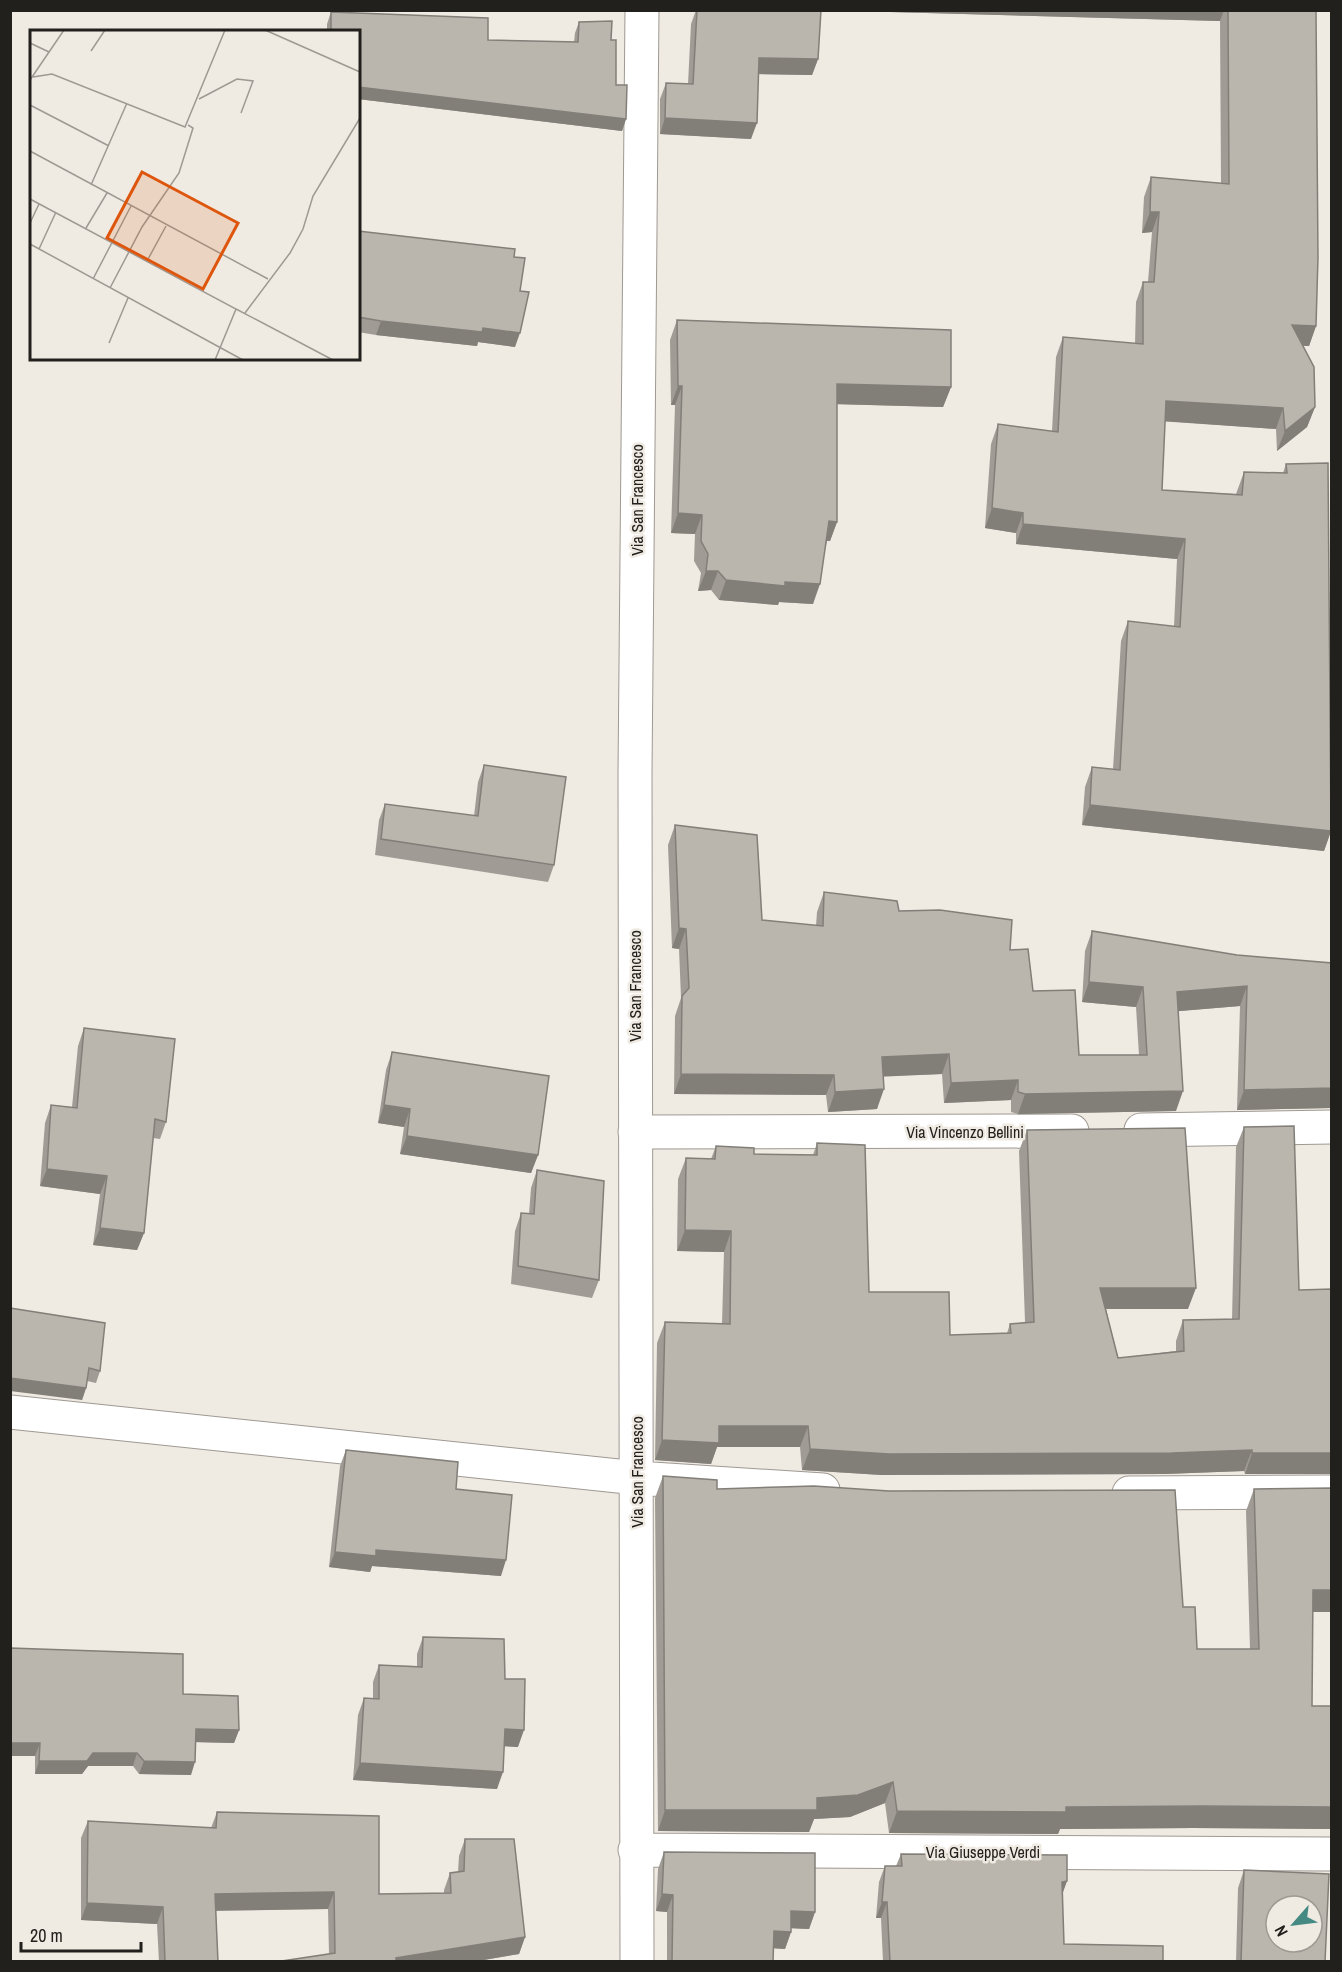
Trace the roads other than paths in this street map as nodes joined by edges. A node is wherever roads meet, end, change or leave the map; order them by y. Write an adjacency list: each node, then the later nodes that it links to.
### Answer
1 (642, 10): 3 (street, Via San Francesco)
2 (1332, 1127): 3 (street, Via Vincenzo Bellini)
3 (635, 1132): 5 (street, Via San Francesco)
4 (10, 1412): 5 (street)
5 (637, 1478): 6 (street); 9 (street, Via San Francesco)
6 (858, 1492)
7 (1332, 1492): 8 (street)
8 (1094, 1493)
9 (634, 1850): 10 (street, Via Giuseppe Verdi); 11 (street, Via San Francesco)
10 (1332, 1854)
11 (637, 1962)

